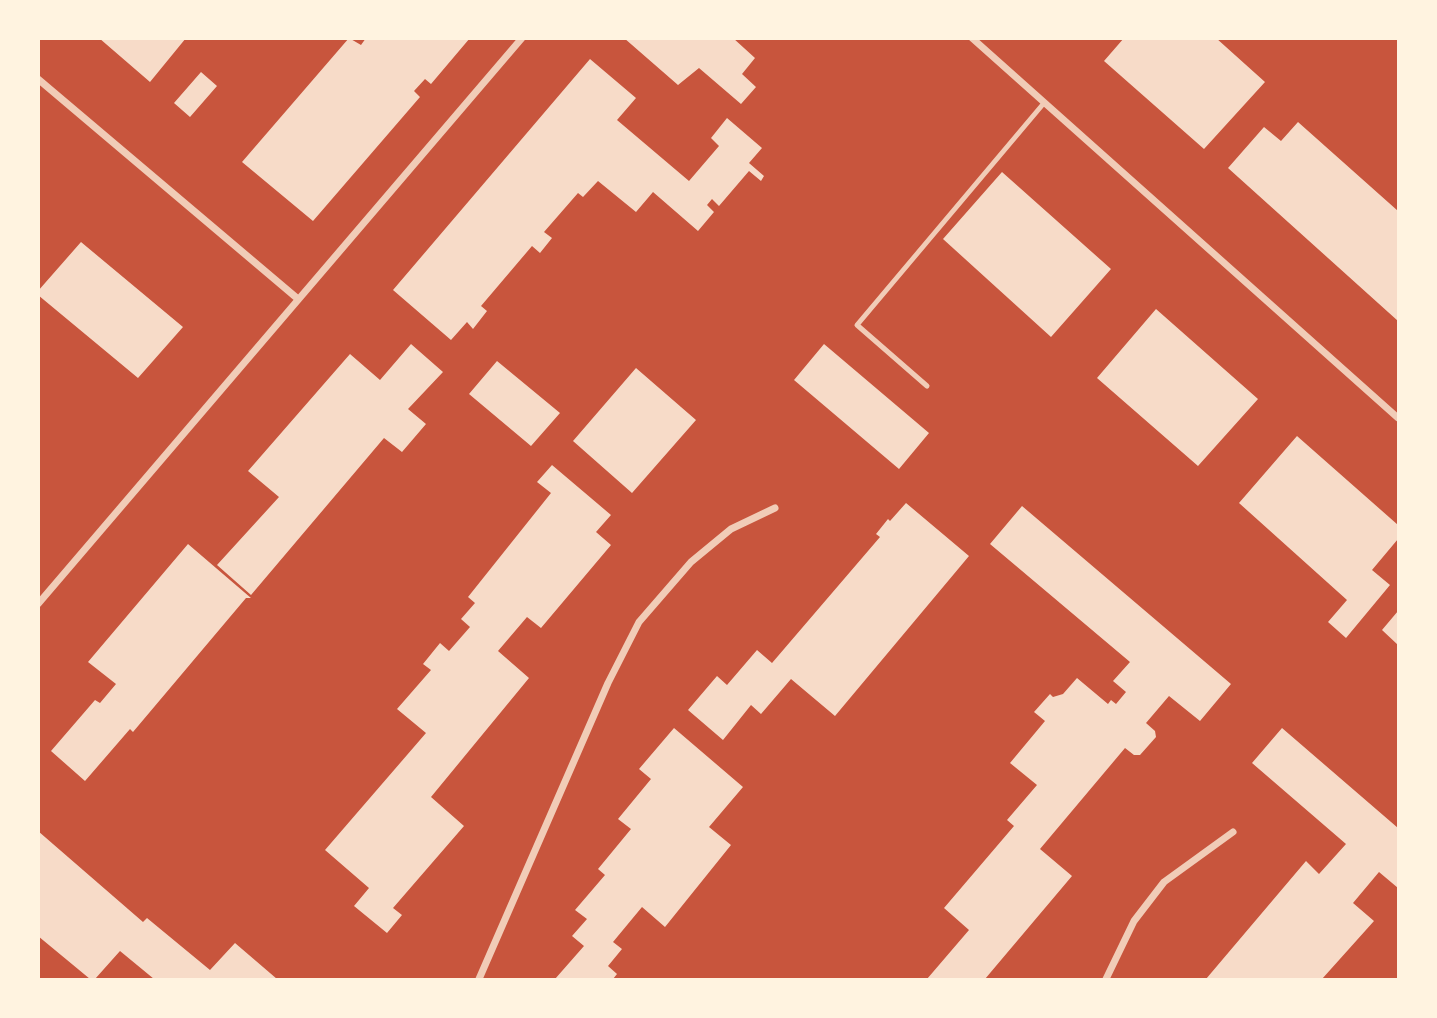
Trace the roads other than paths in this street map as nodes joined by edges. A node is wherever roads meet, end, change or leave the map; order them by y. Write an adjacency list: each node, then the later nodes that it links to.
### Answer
1 (522, 38): 5 (street)
2 (972, 38): 4 (street)
3 (38, 79): 5 (street)
4 (1044, 103): 6 (lane); 7 (street)
5 (298, 299): 9 (street)
6 (927, 386)
7 (1398, 418)
8 (775, 508): 11 (street)
9 (38, 604)
10 (1233, 832): 12 (street)
11 (479, 979)
12 (1106, 979)

